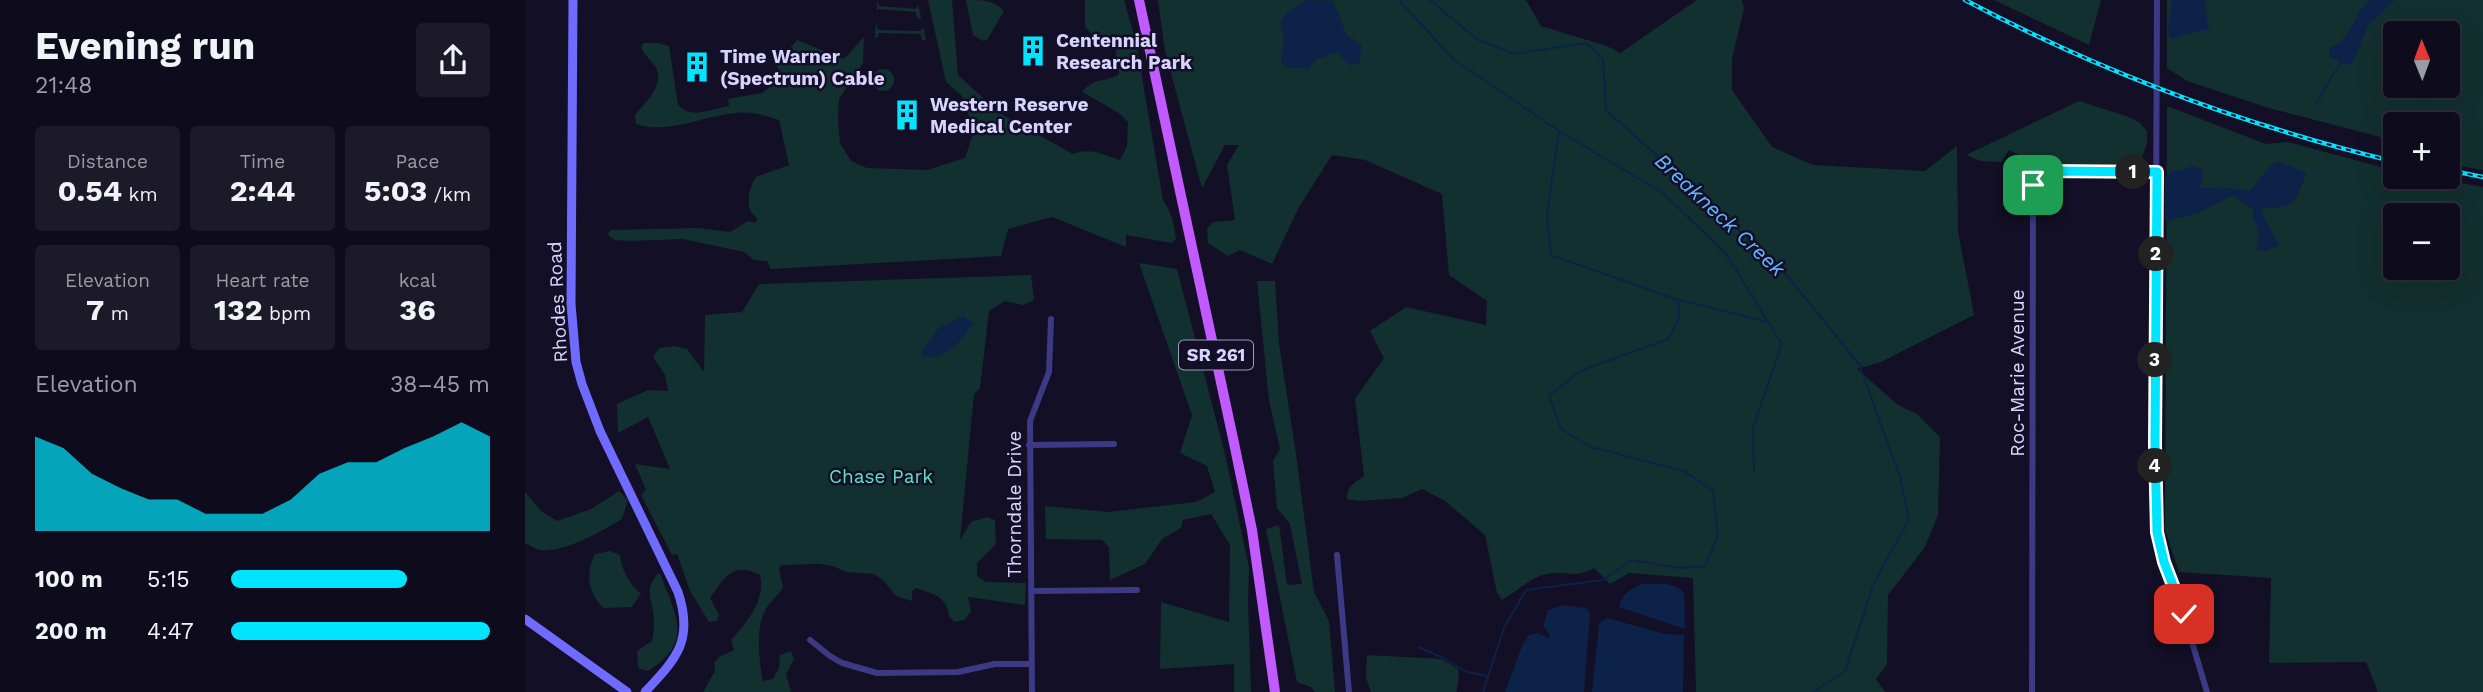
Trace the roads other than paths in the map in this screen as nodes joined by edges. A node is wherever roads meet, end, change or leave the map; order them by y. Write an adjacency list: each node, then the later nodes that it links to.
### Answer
1 (573, 0): 15 (street, Rhodes Road)
2 (1139, 0): 17 (main road, SR 261)
3 (2157, 0): 4 (street)
4 (2157, 172): 19 (street, Roc-Marie Avenue); 20 (street)
5 (1051, 319): 7 (street, Thorndale Drive)
6 (1114, 444): 7 (street)
7 (1029, 445): 10 (street, Thorndale Drive)
8 (1337, 555): 18 (street)
9 (1137, 590): 10 (street)
10 (1031, 591): 13 (street, Thorndale Drive)
11 (525, 619): 14 (street)
12 (810, 640): 13 (street)
13 (1032, 664): 16 (street, Thorndale Drive)
14 (627, 692)
15 (645, 692)
16 (1032, 692)
17 (1275, 692)
18 (1349, 692)
19 (2032, 692)
20 (2207, 692)

